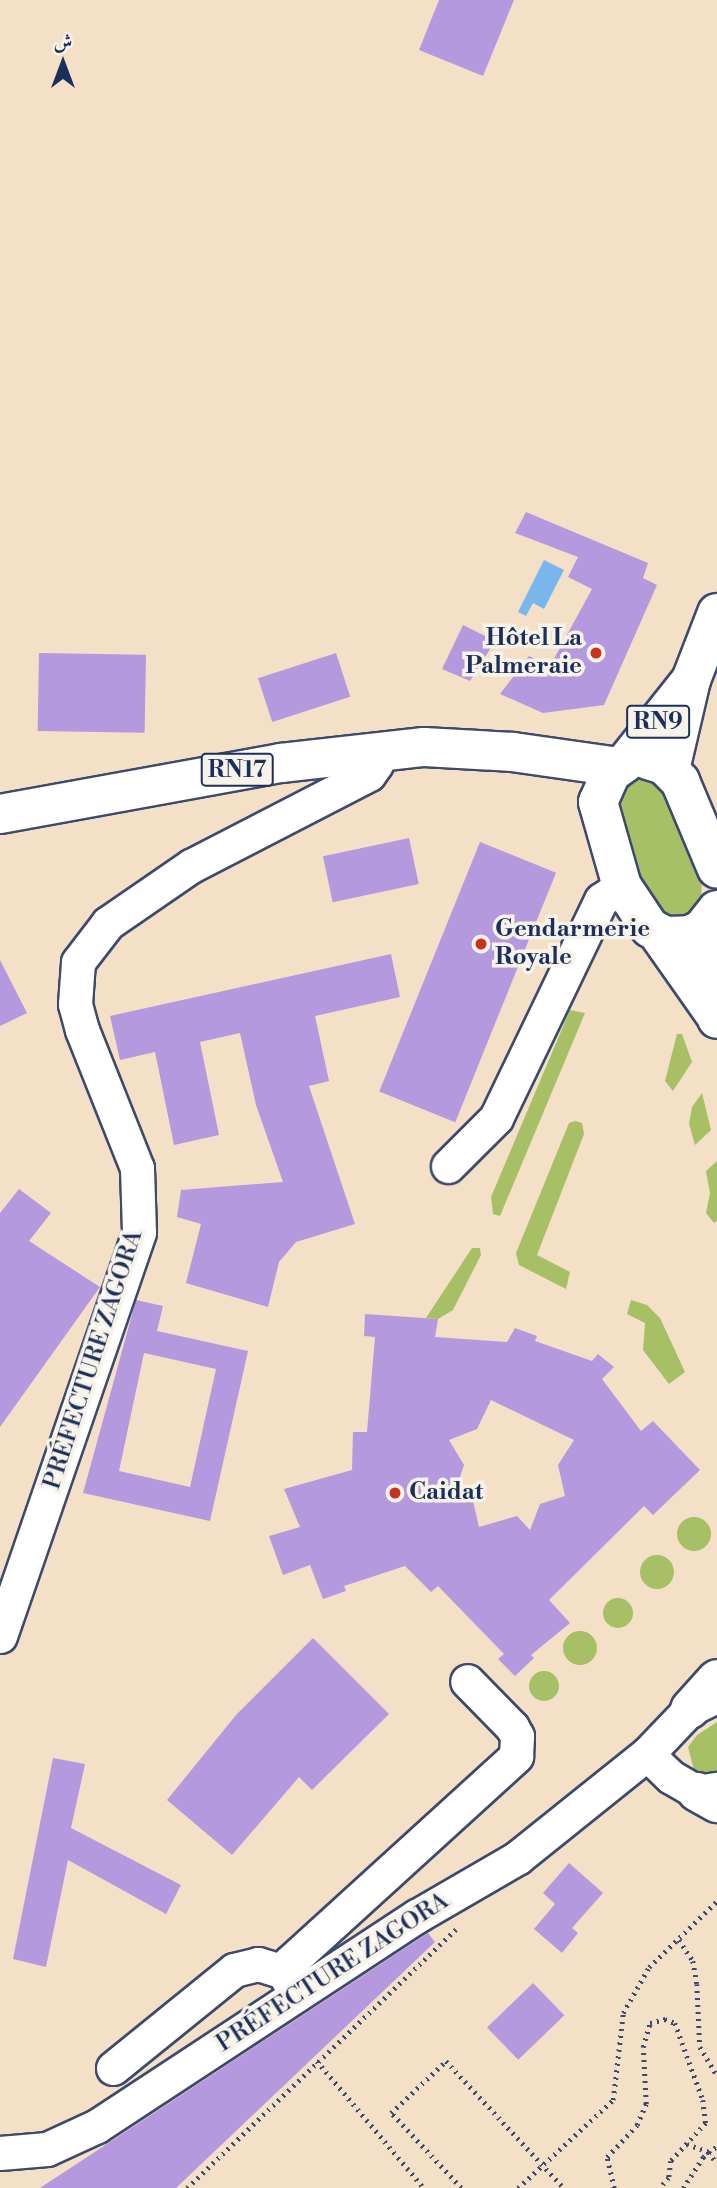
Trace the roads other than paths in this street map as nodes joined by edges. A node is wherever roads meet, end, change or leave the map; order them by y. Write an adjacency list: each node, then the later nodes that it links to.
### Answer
1 (717, 613): 2 (main road, RN9)
2 (691, 680): 5 (main road, RN9); 6 (main road, RN9)
3 (476, 749): 4 (main road, RN17); 5 (main road, RN17); 7 (main road, RN17)
4 (378, 750): 8 (main road, RN17); 15 (street, PRÉFECTURE ZAGORA)
5 (621, 765): 6 (main road, RN17); 7 (main road)
6 (670, 770): 9 (main road)
7 (598, 802): 10 (main road)
8 (0, 814)
9 (716, 864)
10 (622, 886): 12 (main road); 14 (street)
11 (715, 915): 12 (main road); 13 (main road)
12 (657, 932): 13 (main road)
13 (716, 1018)
14 (448, 1166)
15 (0, 1636)
16 (717, 1679): 18 (main road)
17 (467, 1681): 21 (street)
18 (704, 1703): 19 (street, PRÉFECTURE ZAGORA)
19 (647, 1754): 20 (street); 21 (street, PRÉFECTURE ZAGORA)
20 (710, 1795)
21 (290, 1983): 22 (street); 23 (street, PRÉFECTURE ZAGORA)
22 (113, 2068)
23 (0, 2153)

